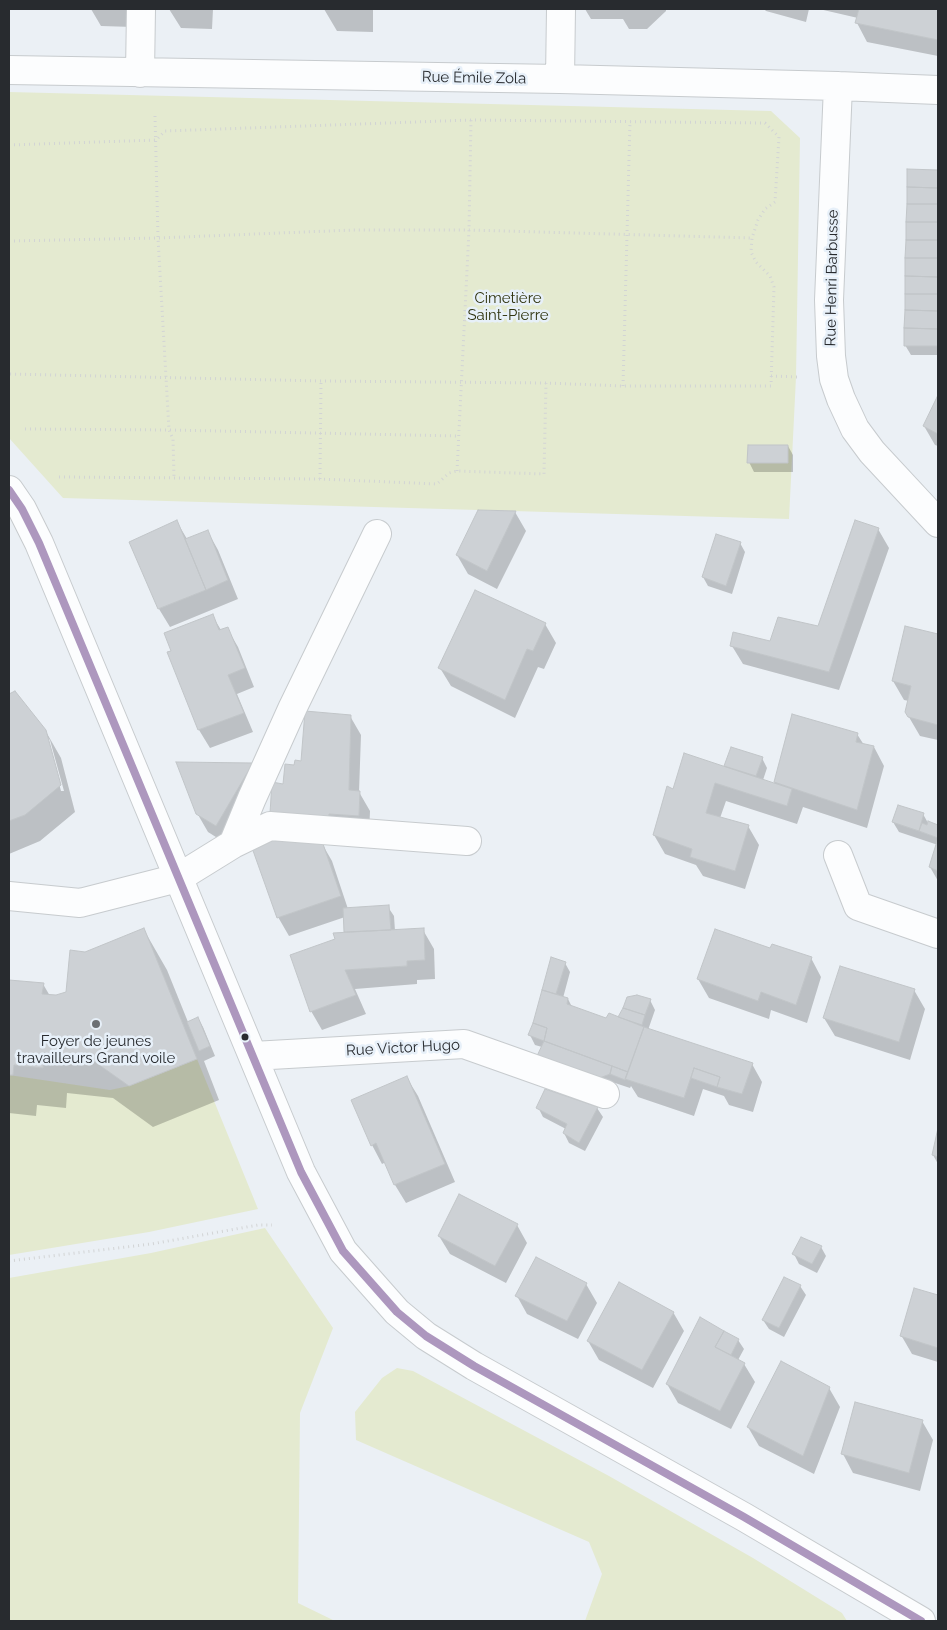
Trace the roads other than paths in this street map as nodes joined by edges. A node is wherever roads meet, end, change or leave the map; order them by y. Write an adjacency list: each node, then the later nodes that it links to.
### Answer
1 (141, 9): 4 (street)
2 (561, 9): 5 (street)
3 (9, 70): 4 (street, Rue Émile Zola)
4 (140, 73): 5 (street, Rue Émile Zola)
5 (560, 79): 6 (street, Rue Émile Zola)
6 (838, 86): 7 (street, Rue Émile Zola); 9 (street, Rue Henri Barbusse)
7 (938, 90)
8 (9, 490): 14 (street)
9 (938, 523)
10 (378, 534): 12 (street)
11 (467, 841): 12 (street)
12 (234, 844): 14 (street)
13 (838, 855): 16 (street)
14 (178, 878): 15 (street); 17 (street)
15 (9, 896)
16 (938, 934)
17 (253, 1056): 18 (street, Rue Victor Hugo); 19 (street)
18 (605, 1094)
19 (921, 1621)

